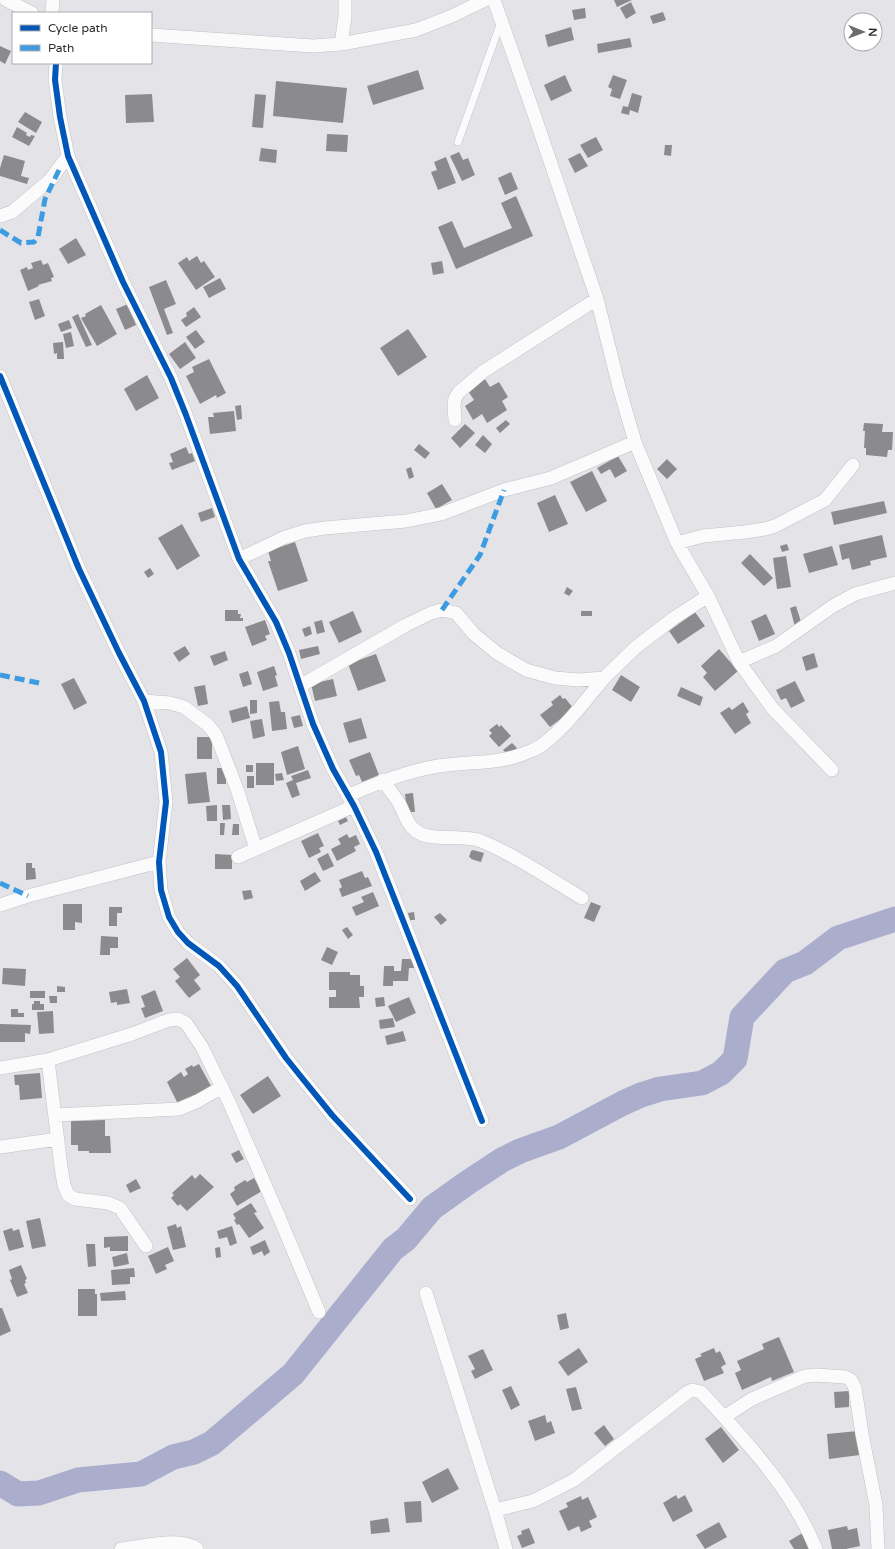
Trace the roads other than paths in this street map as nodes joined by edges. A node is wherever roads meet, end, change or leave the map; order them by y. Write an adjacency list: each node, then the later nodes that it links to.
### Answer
1 (6, 0): 6 (street)
2 (53, 0): 7 (street)
3 (345, 0): 10 (street)
4 (485, 0): 10 (street)
5 (494, 0): 8 (street)
6 (30, 12)
7 (52, 12)
8 (502, 22): 12 (lane); 15 (street)
9 (152, 35): 10 (street)
10 (341, 44)
11 (56, 64): 13 (street)
12 (458, 142)
13 (68, 156): 14 (street); 21 (street)
14 (0, 216)
15 (597, 299): 17 (street); 18 (street)
16 (0, 376): 27 (street)
17 (455, 420)
18 (636, 442): 20 (street); 21 (street)
19 (853, 465): 20 (street)
20 (677, 542): 23 (street)
21 (239, 559): 26 (street)
22 (895, 584): 24 (street)
23 (708, 596): 24 (street); 25 (street)
24 (739, 662): 28 (street)
25 (604, 678): 26 (street); 29 (street)
26 (300, 686): 30 (street)
27 (144, 702): 31 (street); 33 (street)
28 (832, 770)
29 (383, 780): 30 (street); 34 (street)
30 (351, 800): 31 (street); 40 (street)
31 (256, 849): 32 (street)
32 (238, 857)
33 (159, 862): 35 (street); 43 (street)
34 (582, 898)
35 (0, 905)
36 (48, 1060): 37 (street); 38 (street); 39 (street)
37 (0, 1068)
38 (222, 1087): 39 (street); 46 (street)
39 (55, 1115): 41 (street)
40 (482, 1121)
41 (58, 1139): 42 (street); 44 (street)
42 (0, 1147)
43 (410, 1199)
44 (146, 1246)
45 (426, 1292): 48 (street)
46 (319, 1312)
47 (724, 1417): 48 (street); 52 (street); 53 (street)
48 (495, 1510): 51 (street)
49 (121, 1549): 50 (street)
50 (197, 1549)
51 (506, 1549)
52 (816, 1549)
53 (878, 1549)

